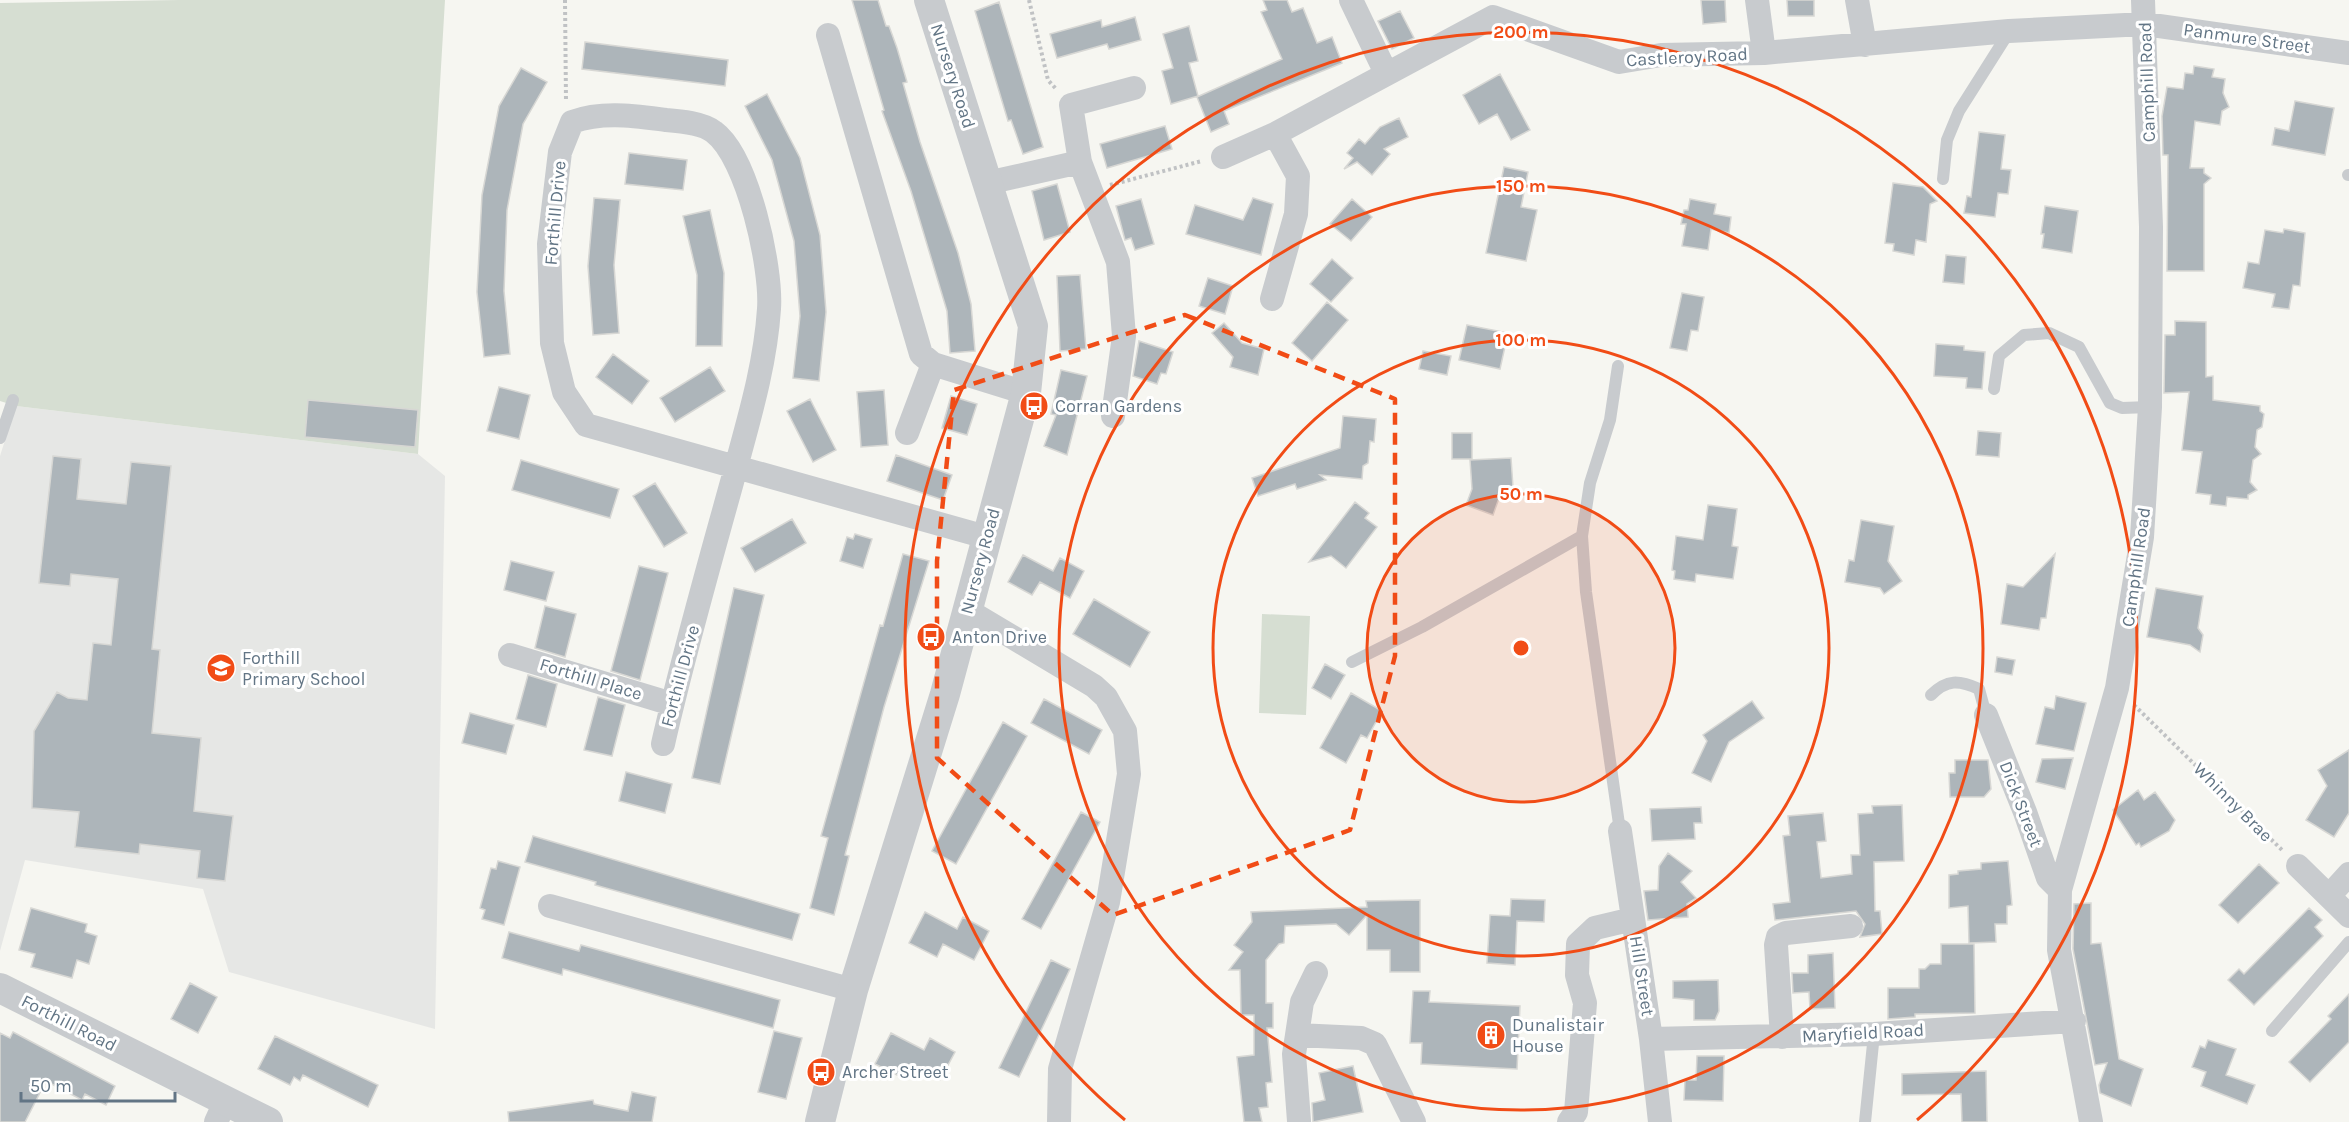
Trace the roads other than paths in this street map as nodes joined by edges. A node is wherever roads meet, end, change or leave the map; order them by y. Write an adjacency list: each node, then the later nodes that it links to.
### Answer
1 (929, 0): 19 (street, Nursery Road)
2 (1351, 0): 13 (street)
3 (1757, 0): 12 (street)
4 (1857, 0): 10 (street)
5 (2143, 0): 7 (street, Camphill Road)
6 (1486, 9): 12 (street, Castleroy Road); 13 (street, Castleroy Road)
7 (2145, 24): 8 (street, Castleroy Road); 11 (street, Panmure Street); 26 (street, Camphill Road)
8 (2009, 31): 10 (street, Castleroy Road); 18 (lane)
9 (828, 35): 21 (street)
10 (1865, 45): 12 (street, Castleroy Road)
11 (2349, 52)
12 (1764, 53)
13 (1386, 73): 15 (street, Castleroy Road)
14 (1134, 88): 17 (street)
15 (1275, 134): 16 (street, Castleroy Road); 20 (street)
16 (1223, 157)
17 (1080, 162): 19 (street); 27 (street)
18 (1943, 178)
19 (987, 183): 24 (street, Nursery Road)
20 (1272, 299)
21 (933, 364): 24 (street); 28 (street)
22 (1618, 366): 31 (lane)
23 (1994, 389): 26 (lane)
24 (1026, 393): 32 (street, Nursery Road)
25 (14, 400): 29 (lane)
26 (2150, 407): 43 (street, Camphill Road)
27 (1113, 416)
28 (907, 433)
29 (0, 438)
30 (735, 469): 30 (street, Forthill Drive); 32 (street, Forthill Drive); 37 (street, Forthill Drive)
31 (1582, 536): 35 (lane); 40 (lane)
32 (986, 537): 33 (street, Nursery Road)
33 (967, 610): 52 (street, Nursery Road); 63 (street)
34 (510, 655): 37 (street, Forthill Place)
35 (1352, 662)
36 (1931, 695): 38 (lane)
37 (672, 704): 39 (street, Forthill Drive)
38 (1986, 715): 43 (street, Dick Street)
39 (663, 744)
40 (1620, 831): 47 (street, Hill Street)
41 (2298, 866): 44 (street)
42 (2349, 874): 44 (street)
43 (2060, 890): 53 (street, Camphill Road)
44 (2329, 896): 46 (street)
45 (550, 906): 52 (street)
46 (2349, 916)
47 (1633, 919): 58 (street, Hill Street); 65 (street)
48 (1851, 926): 57 (street)
49 (2349, 942): 54 (lane)
50 (1316, 973): 56 (street)
51 (0, 988): 59 (street, Forthill Road)
52 (853, 990): 62 (street, Nursery Road)
53 (2074, 1021): 55 (street, Maryfield Road); 68 (street, Camphill Road)
54 (2272, 1031)
55 (1874, 1034): 57 (street, Maryfield Road); 67 (lane)
56 (1297, 1035): 60 (street); 64 (street)
57 (1782, 1037): 58 (street, Maryfield Road)
58 (1651, 1039): 66 (street, Hill Street)
59 (221, 1111): 61 (street, Forthill Road)
60 (1299, 1121)
61 (268, 1122)
62 (820, 1122)
63 (1059, 1122)
64 (1414, 1122)
65 (1569, 1122)
66 (1660, 1122)
67 (1865, 1122)
68 (2091, 1122)

